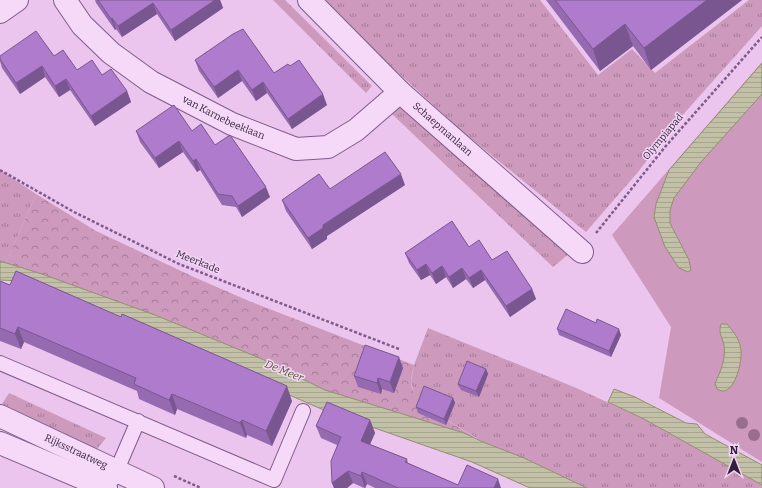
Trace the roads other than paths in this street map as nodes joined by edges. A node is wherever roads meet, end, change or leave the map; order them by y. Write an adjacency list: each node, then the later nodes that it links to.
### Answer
1 (17, 0): 4 (street)
2 (65, 0): 5 (street, van Karnebeeklaan)
3 (309, 0): 5 (street, Schaepmanlaan)
4 (0, 12)
5 (400, 92): 6 (street, Schaepmanlaan)
6 (582, 252)
7 (0, 363): 10 (lane)
8 (303, 411): 10 (lane)
9 (0, 416): 12 (street, Rijksstraatweg)
10 (138, 421): 12 (lane)
11 (0, 443): 12 (street, Rijksstraatweg)
12 (110, 482): 13 (street, Rijksstraatweg)
13 (153, 488)

